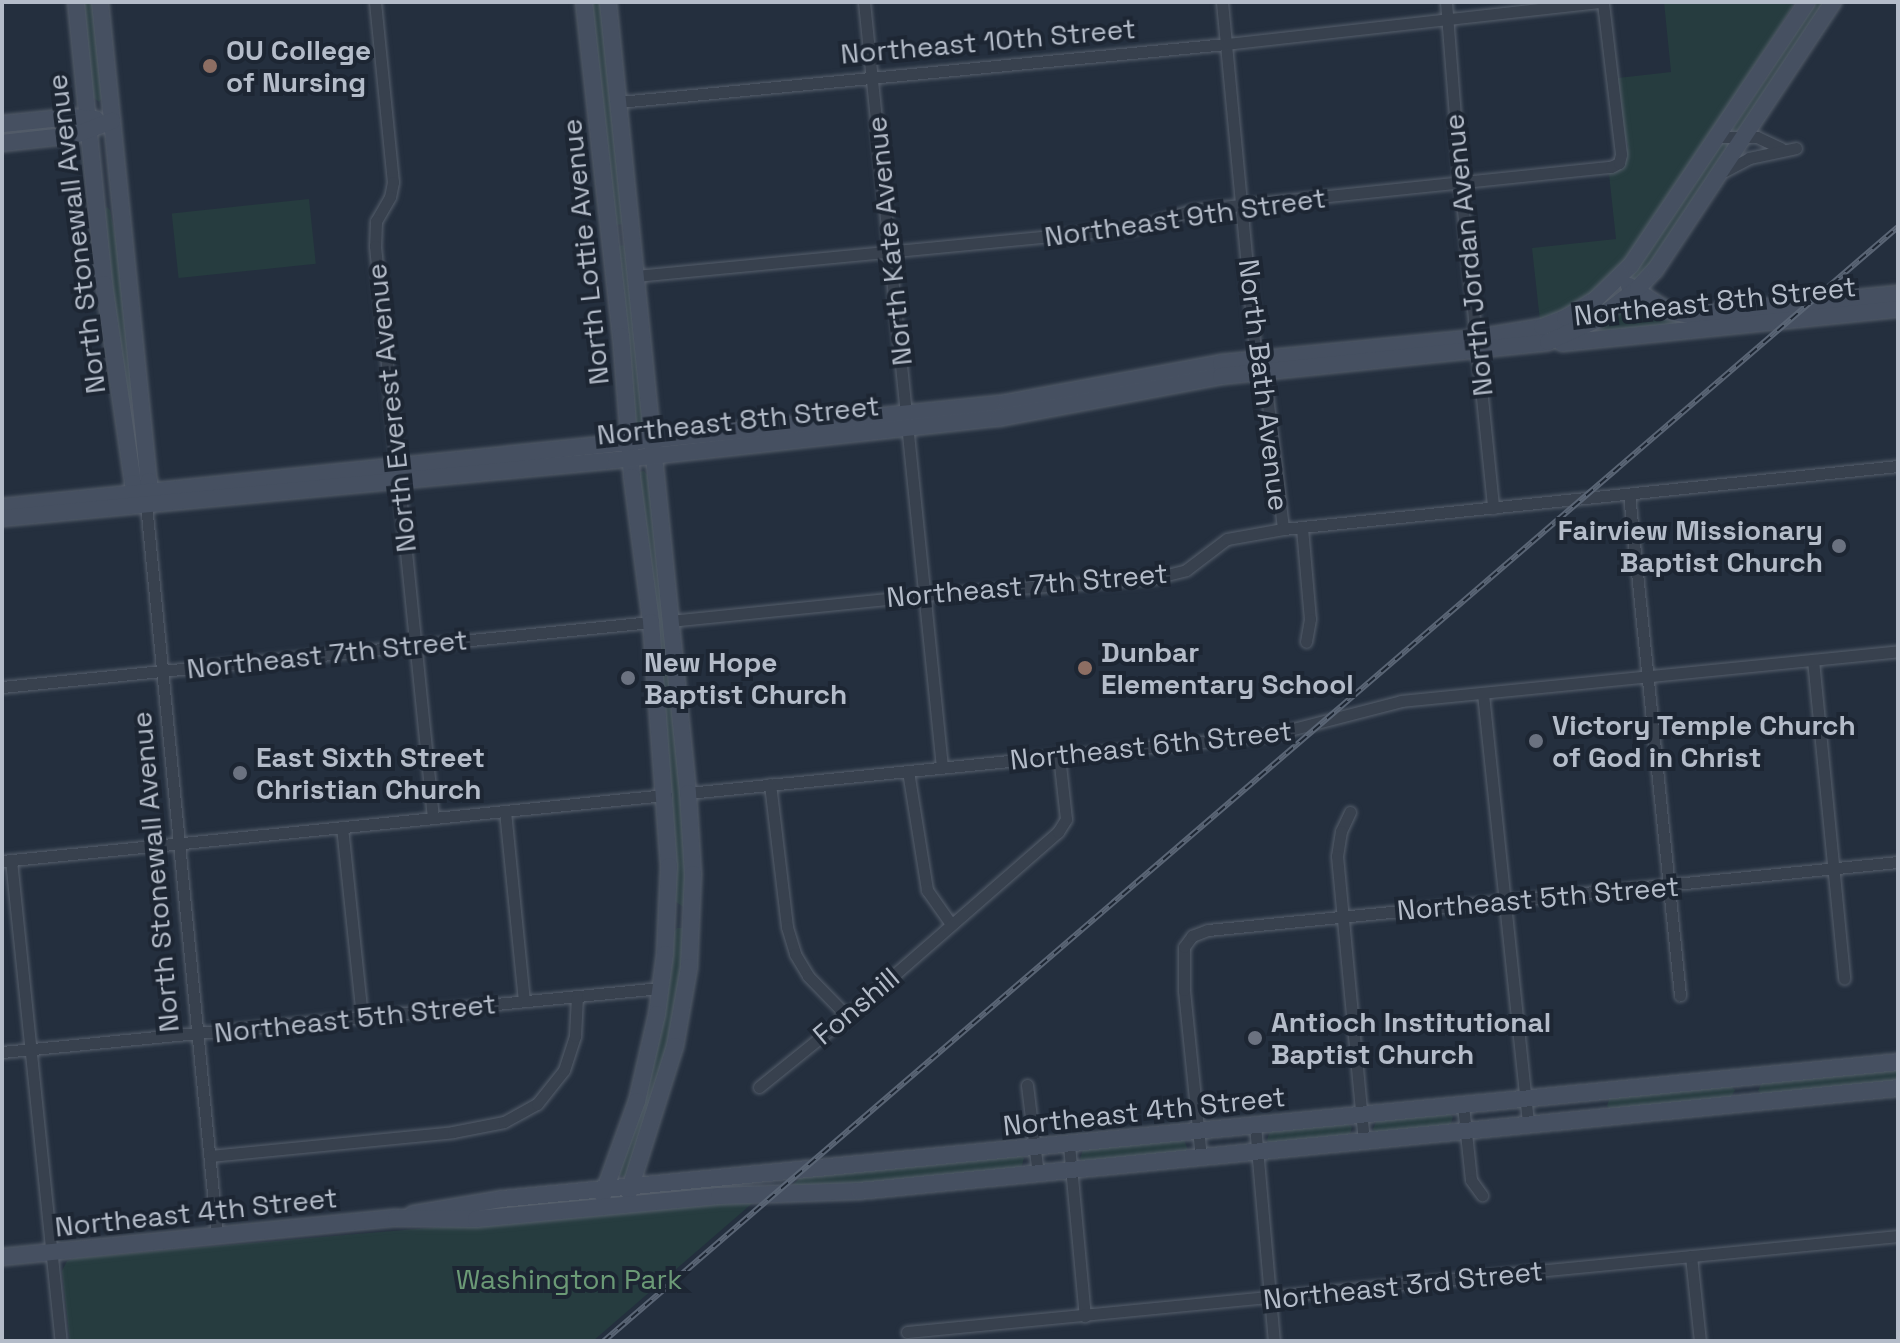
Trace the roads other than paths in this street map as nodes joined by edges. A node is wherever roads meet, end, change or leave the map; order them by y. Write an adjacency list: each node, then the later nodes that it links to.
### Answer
1 (76, 2): 18 (main road, North Stonewall Avenue)
2 (100, 2): 16 (main road, North Stonewall Avenue)
3 (375, 2): 38 (street, North Everest Avenue)
4 (584, 2): 36 (main road, North Lottie Avenue)
5 (608, 2): 15 (main road, North Lottie Avenue)
6 (864, 2): 14 (street, North Kate Avenue)
7 (1222, 2): 13 (street, North Bath Avenue)
8 (1446, 2): 12 (street, North Jordan Avenue)
9 (1602, 2): 12 (street, Northeast 10th Street); 22 (street, Northeast 9th Street)
10 (1807, 2): 19 (main road)
11 (1833, 2): 20 (main road)
12 (1447, 18): 13 (street, Northeast 10th Street); 22 (street, North Jordan Avenue)
13 (1226, 44): 14 (street, Northeast 10th Street); 24 (street, North Bath Avenue)
14 (872, 78): 15 (street, Northeast 10th Street); 25 (street, North Kate Avenue)
15 (619, 102): 26 (main road, North Lottie Avenue)
16 (112, 121): 18 (main road); 40 (main road, North Stonewall Avenue)
17 (2, 124): 18 (main road)
18 (88, 124): 21 (main road); 40 (main road, North Stonewall Avenue)
19 (1717, 137): 20 (street); 27 (main road)
20 (1743, 137): 23 (main road); 23 (street)
21 (2, 143)
22 (1460, 181): 24 (street, Northeast 9th Street); 31 (street, North Jordan Avenue)
23 (1713, 183): 28 (main road)
24 (1243, 207): 25 (street, Northeast 9th Street); 33 (street, North Bath Avenue)
25 (889, 250): 26 (street, Northeast 9th Street); 34 (street, North Kate Avenue)
26 (636, 276): 35 (main road, North Lottie Avenue)
27 (1612, 286): 28 (main road, Northeast 8th Street); 31 (main road)
28 (1638, 288): 29 (main road, Northeast 8th Street); 32 (main road)
29 (1898, 294)
30 (1898, 309): 32 (main road, Northeast 8th Street)
31 (1477, 344): 32 (main road); 33 (main road, Northeast 8th Street); 42 (street, North Jordan Avenue)
32 (1537, 345)
33 (1260, 365): 34 (main road, Northeast 8th Street); 45 (street, North Bath Avenue)
34 (908, 421): 35 (main road, Northeast 8th Street); 46 (street, North Kate Avenue)
35 (652, 448): 36 (main road, Northeast 8th Street); 47 (main road, North Lottie Avenue)
36 (631, 450): 38 (main road, Northeast 8th Street); 48 (main road, North Lottie Avenue)
37 (1898, 466): 39 (street, Northeast 7th Street)
38 (398, 473): 40 (main road, Northeast 8th Street); 50 (street, North Everest Avenue)
39 (1629, 494): 42 (street, Northeast 7th Street); 54 (street)
40 (144, 496): 41 (main road, Northeast 8th Street); 43 (main road, Northeast 8th Street); 53 (street, North Stonewall Avenue)
41 (2, 507)
42 (1493, 508): 44 (street, Northeast 7th Street)
43 (2, 518)
44 (1302, 528): 45 (street, Northeast 7th Street); 49 (street)
45 (1283, 529): 46 (street, Northeast 7th Street)
46 (924, 595): 47 (street, Northeast 7th Street); 58 (street, North Kate Avenue)
47 (670, 621): 61 (main road, North Lottie Avenue)
48 (651, 622): 50 (street, Northeast 7th Street); 62 (main road, North Lottie Avenue)
49 (1306, 642)
50 (414, 645): 53 (street, Northeast 7th Street); 65 (street, North Everest Avenue)
51 (1898, 651): 52 (street, Northeast 6th Street)
52 (1813, 660): 54 (street, Northeast 6th Street); 70 (street)
53 (162, 671): 55 (street, Northeast 7th Street); 67 (street, North Stonewall Avenue)
54 (1648, 677): 56 (street, Northeast 6th Street); 71 (street)
55 (2, 687)
56 (1483, 694): 57 (street, Northeast 6th Street); 72 (street)
57 (1059, 756): 58 (street, Northeast 6th Street); 74 (street)
58 (942, 767): 59 (street, Northeast 6th Street)
59 (908, 771): 60 (street, Northeast 6th Street); 74 (street)
60 (770, 784): 61 (street, Northeast 6th Street); 80 (street)
61 (688, 793): 101 (main road, North Lottie Avenue)
62 (666, 795): 63 (street); 76 (main road, North Lottie Avenue)
63 (505, 811): 65 (street); 79 (street)
64 (1350, 812): 73 (street)
65 (433, 818): 66 (street)
66 (342, 827): 67 (street); 81 (street)
67 (180, 844): 68 (street); 82 (street, North Stonewall Avenue)
68 (6, 861): 83 (street)
69 (1898, 862): 70 (street, Northeast 5th Street)
70 (1833, 869): 71 (street, Northeast 5th Street); 75 (street)
71 (1669, 886): 72 (street, Northeast 5th Street); 77 (street)
72 (1504, 902): 73 (street, Northeast 5th Street); 91 (street)
73 (1344, 916): 94 (street); 98 (street, Northeast 5th Street)
74 (951, 924): 80 (street, Fonshill)
75 (1844, 978)
76 (661, 988): 78 (street, Northeast 5th Street); 111 (main road, North Lottie Avenue)
77 (1680, 995)
78 (577, 996): 79 (street, Northeast 5th Street); 105 (street)
79 (524, 1001): 81 (street, Northeast 5th Street)
80 (847, 1016): 88 (street, Fonshill)
81 (362, 1017): 82 (street, Northeast 5th Street)
82 (197, 1033): 83 (street, Northeast 5th Street); 105 (street, North Stonewall Avenue)
83 (30, 1050): 84 (street, Northeast 5th Street); 118 (street)
84 (2, 1052)
85 (1898, 1062): 86 (main road, Northeast 4th Street)
86 (1746, 1077): 90 (main road, Northeast 4th Street); 92 (main road)
87 (1027, 1085): 103 (street)
88 (759, 1087)
89 (1898, 1088): 92 (main road, Northeast 4th Street)
90 (1594, 1092): 91 (main road, Northeast 4th Street); 95 (main road)
91 (1525, 1099): 93 (main road, Northeast 4th Street); 97 (street)
92 (1748, 1103): 95 (main road, Northeast 4th Street)
93 (1463, 1105): 94 (main road, Northeast 4th Street); 99 (street)
94 (1361, 1115): 96 (main road, Northeast 4th Street); 100 (street)
95 (1597, 1118): 97 (main road, Northeast 4th Street)
96 (1255, 1125): 98 (main road, Northeast 4th Street); 104 (street)
97 (1528, 1125): 99 (main road, Northeast 4th Street)
98 (1198, 1131): 102 (main road, Northeast 4th Street); 106 (street)
99 (1465, 1131): 100 (main road, Northeast 4th Street); 112 (street)
100 (1364, 1140): 104 (main road, Northeast 4th Street)
101 (646, 1144): 109 (main road); 110 (main road, North Lottie Avenue)
102 (1069, 1145): 103 (main road, Northeast 4th Street); 107 (street)
103 (1035, 1148): 108 (street); 109 (main road, Northeast 4th Street)
104 (1257, 1151): 106 (main road, Northeast 4th Street); 121 (street)
105 (210, 1156): 116 (street, North Stonewall Avenue)
106 (1201, 1158): 107 (main road, Northeast 4th Street)
107 (1071, 1171): 108 (main road, Northeast 4th Street); 122 (street)
108 (1038, 1174): 114 (main road, Northeast 4th Street)
109 (674, 1182): 110 (main road, Northeast 4th Street)
110 (632, 1186): 111 (main road, Northeast 4th Street); 114 (main road, North Lottie Avenue)
111 (606, 1188): 113 (main road, North Lottie Avenue); 115 (main road, Northeast 4th Street)
112 (1482, 1195)
113 (599, 1205): 114 (main road, Northeast 4th Street); 115 (main road, Northeast 4th Street)
114 (624, 1205)
115 (396, 1218): 116 (main road, Northeast 4th Street)
116 (217, 1235): 118 (main road, Northeast 4th Street)
117 (1898, 1236): 119 (street, Northeast 3rd Street)
118 (51, 1252): 120 (main road, Northeast 4th Street); 124 (street)
119 (1691, 1256): 121 (street, Northeast 3rd Street); 126 (street)
120 (2, 1257)
121 (1271, 1299): 122 (street, Northeast 3rd Street); 125 (street)
122 (1085, 1316): 123 (street, Northeast 3rd Street)
123 (907, 1332)
124 (61, 1341)
125 (1274, 1341)
126 (1700, 1341)

